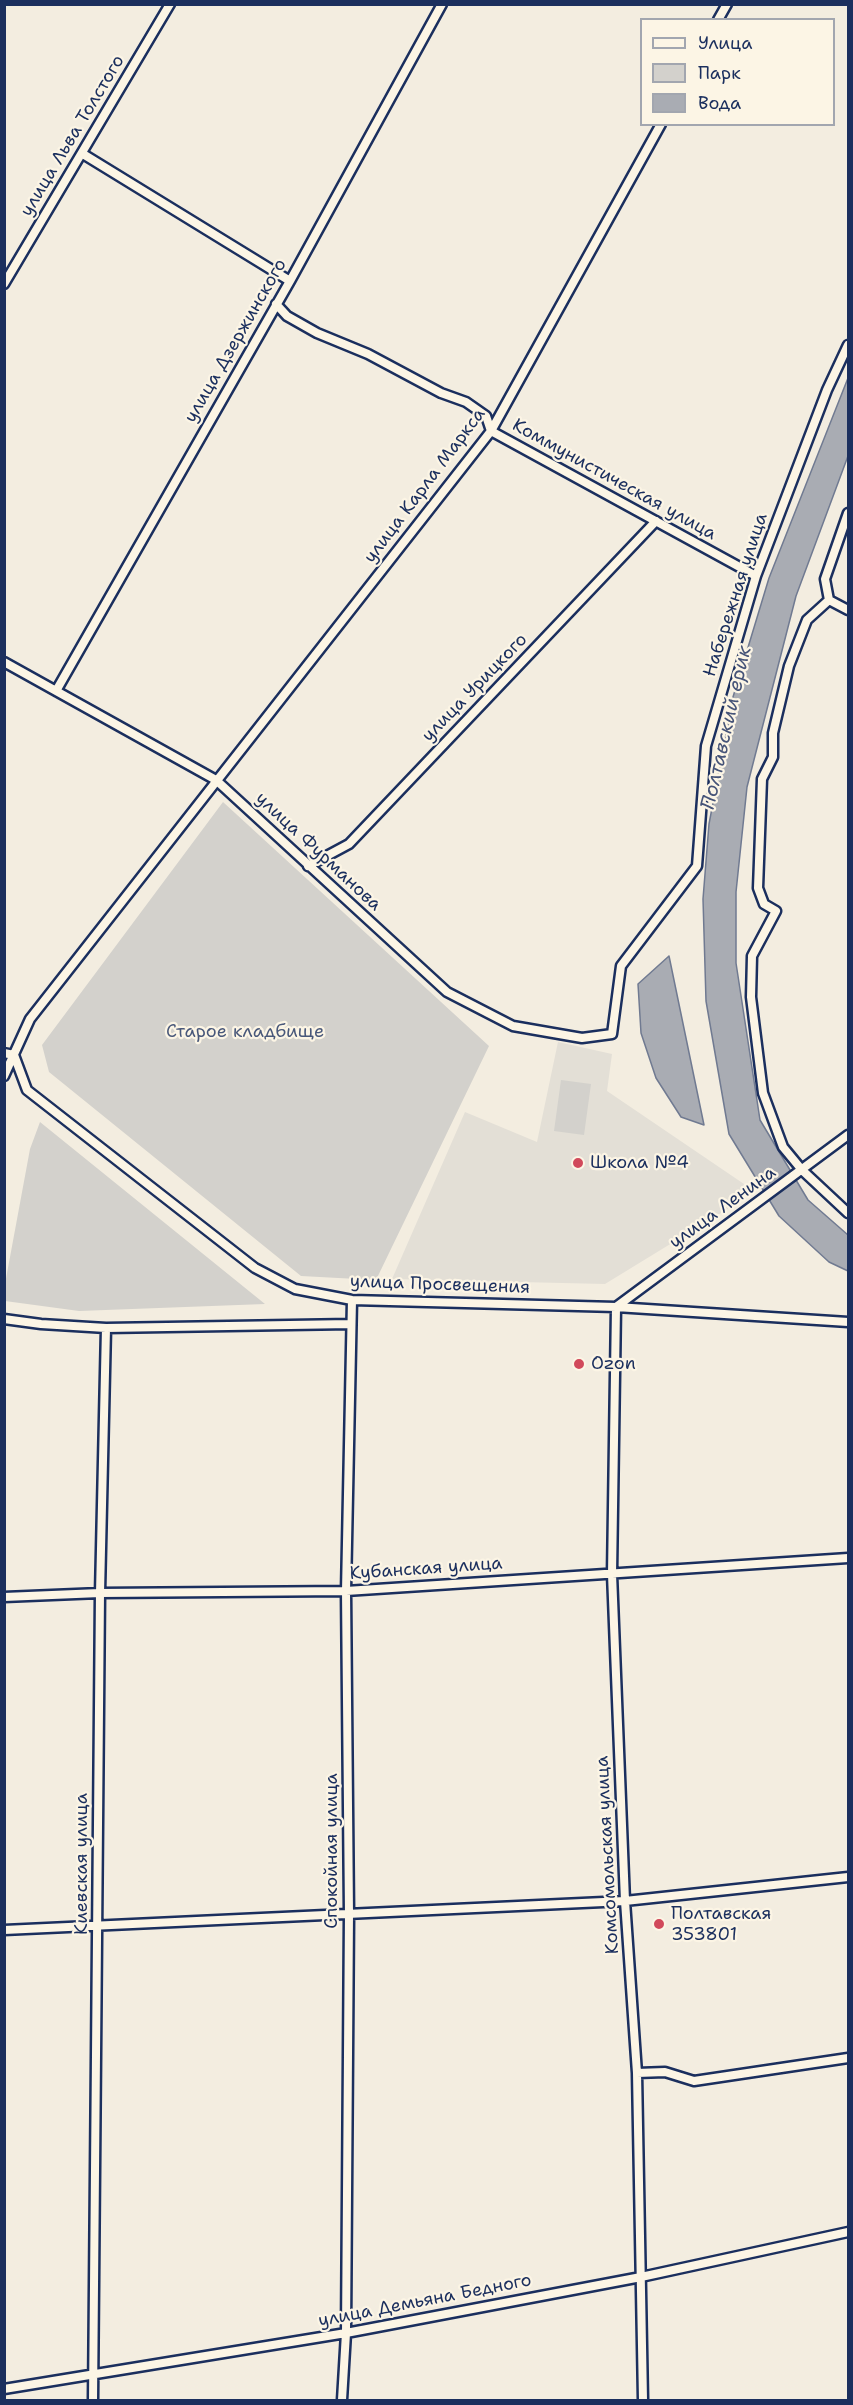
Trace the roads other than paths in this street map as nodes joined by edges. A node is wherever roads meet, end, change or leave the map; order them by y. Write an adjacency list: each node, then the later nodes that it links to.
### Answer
1 (170, 4): 6 (street, улица Льва Толстого)
2 (442, 4): 7 (street, улица Дзержинского)
3 (727, 4): 4 (street)
4 (719, 18)
5 (659, 126): 11 (street, улица Карла Маркса)
6 (82, 154): 7 (street); 8 (street, улица Льва Толстого)
7 (290, 281): 9 (street, улица Дзержинского)
8 (4, 284)
9 (276, 304): 11 (street, Коммунистическая улица); 18 (street, улица Дзержинского)
10 (849, 345): 14 (street, Набережная улица)
11 (491, 431): 13 (street, Коммунистическая улица); 19 (street, улица Карла Маркса)
12 (849, 513): 15 (street)
13 (656, 521): 14 (street, Коммунистическая улица); 20 (street, улица Урицкого)
14 (756, 576): 21 (street, Набережная улица)
15 (829, 600): 16 (street); 26 (street)
16 (849, 610)
17 (4, 662): 18 (street, улица Фурманова)
18 (56, 691): 19 (street, улица Фурманова)
19 (216, 780): 20 (street, улица Фурманова); 22 (street, улица Карла Маркса)
20 (308, 866): 21 (street, улица Фурманова)
21 (612, 1034)
22 (9, 1054): 23 (street); 24 (street, улица Карла Маркса); 28 (street, улица Просвещения)
23 (4, 1060)
24 (4, 1076)
25 (849, 1135): 26 (street, улица Ленина)
26 (802, 1170): 27 (street); 29 (street, улица Ленина)
27 (849, 1213)
28 (352, 1300): 29 (street, улица Просвещения); 32 (street, Спокойная улица)
29 (616, 1307): 31 (street, улица Просвещения); 35 (street, Комсомольская улица)
30 (4, 1319): 33 (street)
31 (849, 1322)
32 (351, 1324): 33 (street); 36 (street, Спокойная улица)
33 (106, 1328): 37 (street, Киевская улица)
34 (849, 1558): 35 (street, Кубанская улица)
35 (612, 1574): 36 (street, Кубанская улица); 40 (street, Комсомольская улица)
36 (346, 1591): 37 (street, Кубанская улица); 41 (street, Спокойная улица)
37 (100, 1593): 38 (street, Кубанская улица); 42 (street, Киевская улица)
38 (4, 1598)
39 (849, 1878): 40 (street)
40 (625, 1902): 41 (street); 45 (street, Комсомольская улица)
41 (349, 1914): 42 (street); 48 (street, Спокойная улица)
42 (99, 1925): 43 (street); 49 (street, Киевская улица)
43 (4, 1930)
44 (849, 2058): 45 (street)
45 (637, 2073): 47 (street, Комсомольская улица)
46 (849, 2232): 47 (street, улица Демьяна Бедного)
47 (641, 2277): 48 (street, улица Демьяна Бедного); 53 (street, Комсомольская улица)
48 (346, 2334): 49 (street, улица Демьяна Бедного); 52 (street, Спокойная улица)
49 (94, 2375): 50 (street, улица Демьяна Бедного); 51 (street, Киевская улица)
50 (4, 2389)
51 (93, 2400)
52 (342, 2400)
53 (643, 2400)

